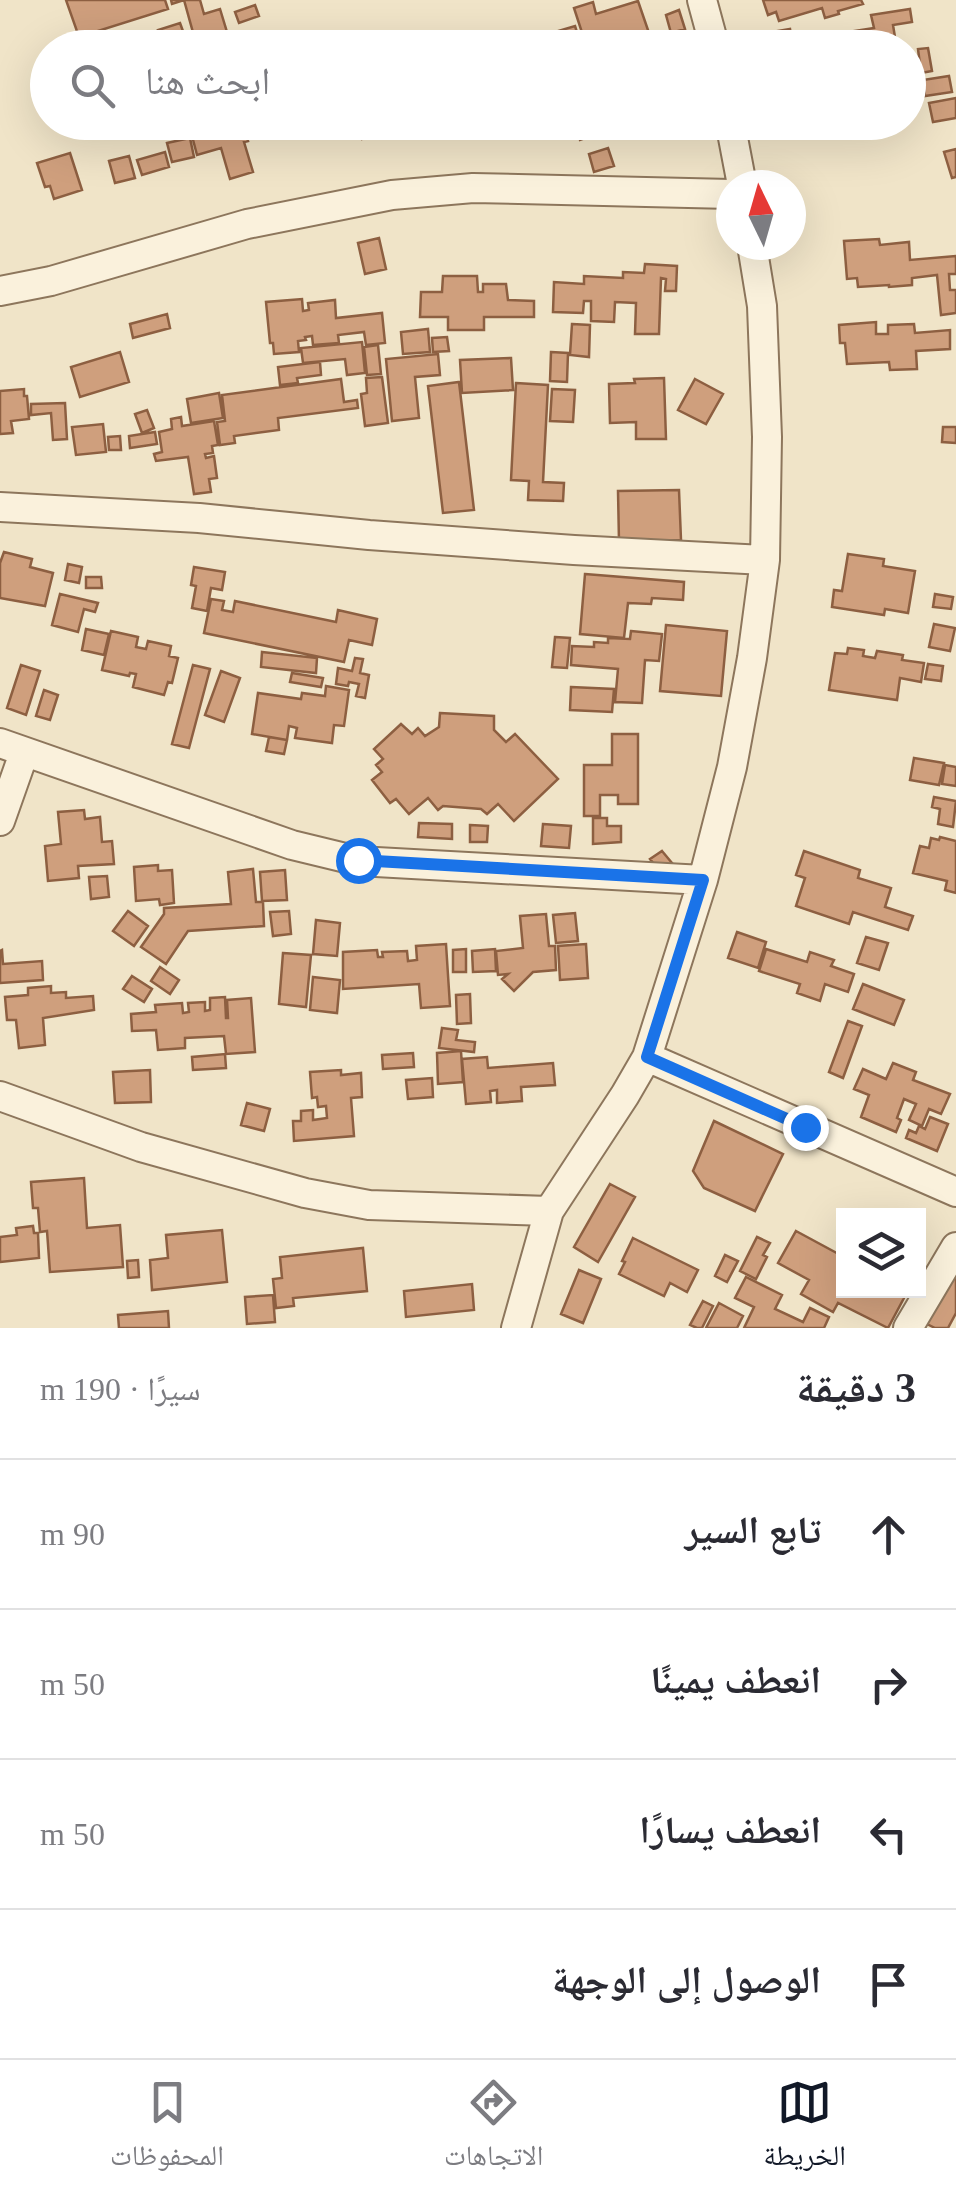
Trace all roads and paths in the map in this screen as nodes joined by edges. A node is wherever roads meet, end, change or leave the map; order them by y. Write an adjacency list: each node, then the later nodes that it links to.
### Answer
1 (702, 0): 2 (street)
2 (710, 30)
3 (733, 140): 4 (street)
4 (739, 170)
5 (716, 194): 7 (street)
6 (754, 260): 9 (street)
7 (0, 291)
8 (0, 508): 9 (street)
9 (765, 560): 12 (street)
10 (12, 748): 11 (street); 12 (street)
11 (0, 821)
12 (703, 880): 13 (street)
13 (647, 1057): 15 (street); 16 (street)
14 (0, 1096): 16 (street)
15 (956, 1192)
16 (549, 1211): 18 (street)
17 (956, 1248): 19 (street)
18 (516, 1328)
19 (908, 1328)

